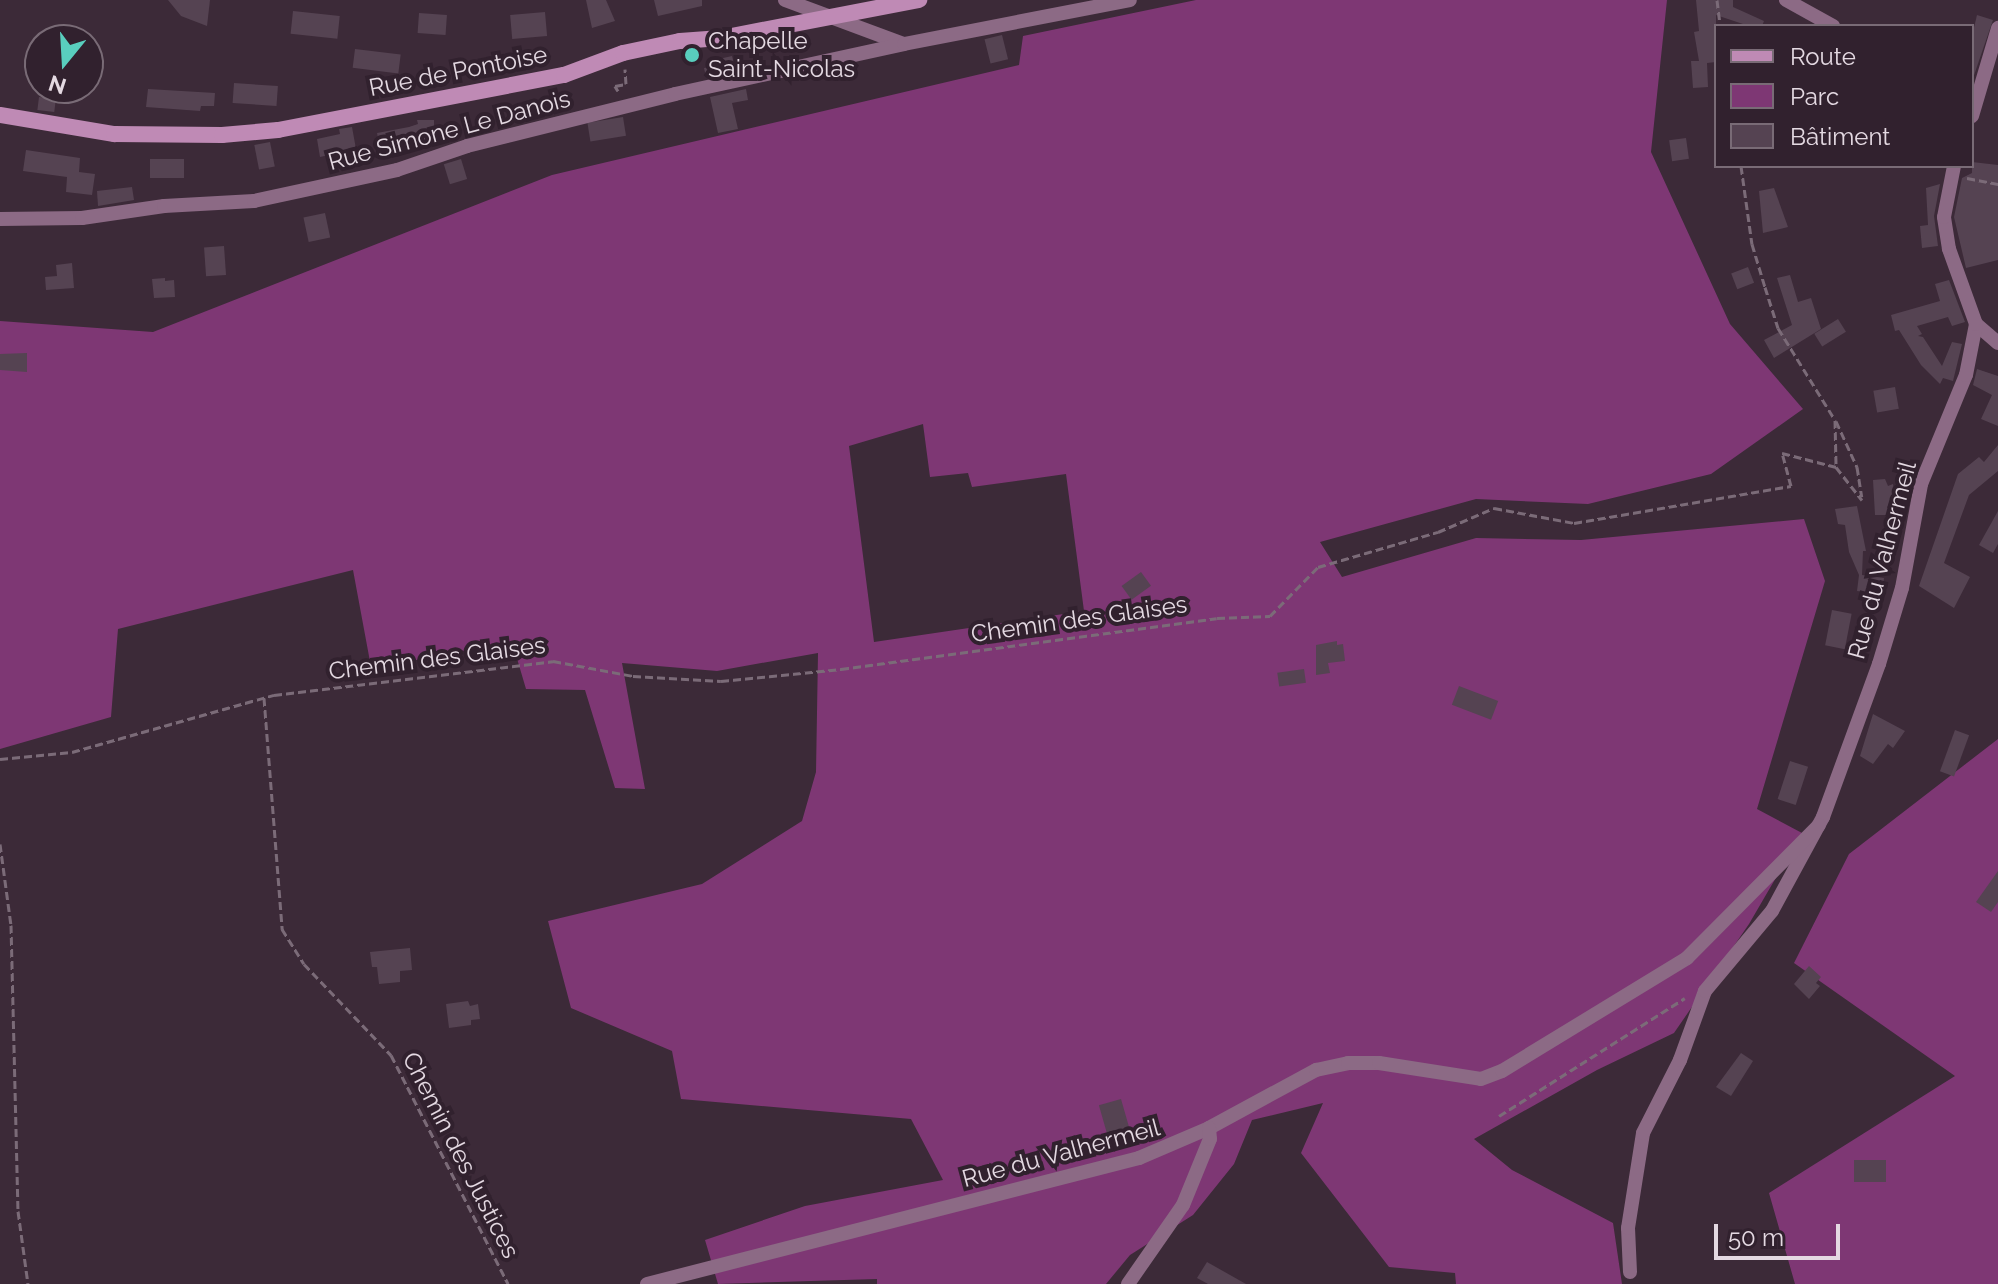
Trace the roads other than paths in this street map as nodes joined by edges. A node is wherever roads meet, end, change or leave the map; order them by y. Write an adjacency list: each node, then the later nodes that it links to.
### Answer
1 (785, 0): 5 (street)
2 (919, 0): 5 (main road, Rue de Pontoise)
3 (1130, 0): 8 (street, Rue Simone Le Danois)
4 (1786, 0): 6 (street)
5 (833, 17): 8 (street); 10 (main road, Rue de Pontoise)
6 (1829, 24)
7 (1998, 28): 9 (street)
8 (904, 44): 12 (street, Rue Simone Le Danois)
9 (1974, 109)
10 (0, 115)
11 (1953, 170): 13 (street)
12 (0, 219)
13 (1976, 324): 14 (street); 15 (street, Rue du Valhermeil)
14 (1998, 343)
15 (1819, 825): 16 (street, Rue du Valhermeil); 17 (street, Rue du Valhermeil)
16 (1209, 1128): 18 (street, Rue du Valhermeil); 19 (street)
17 (1630, 1272)
18 (647, 1284)
19 (1128, 1284)

